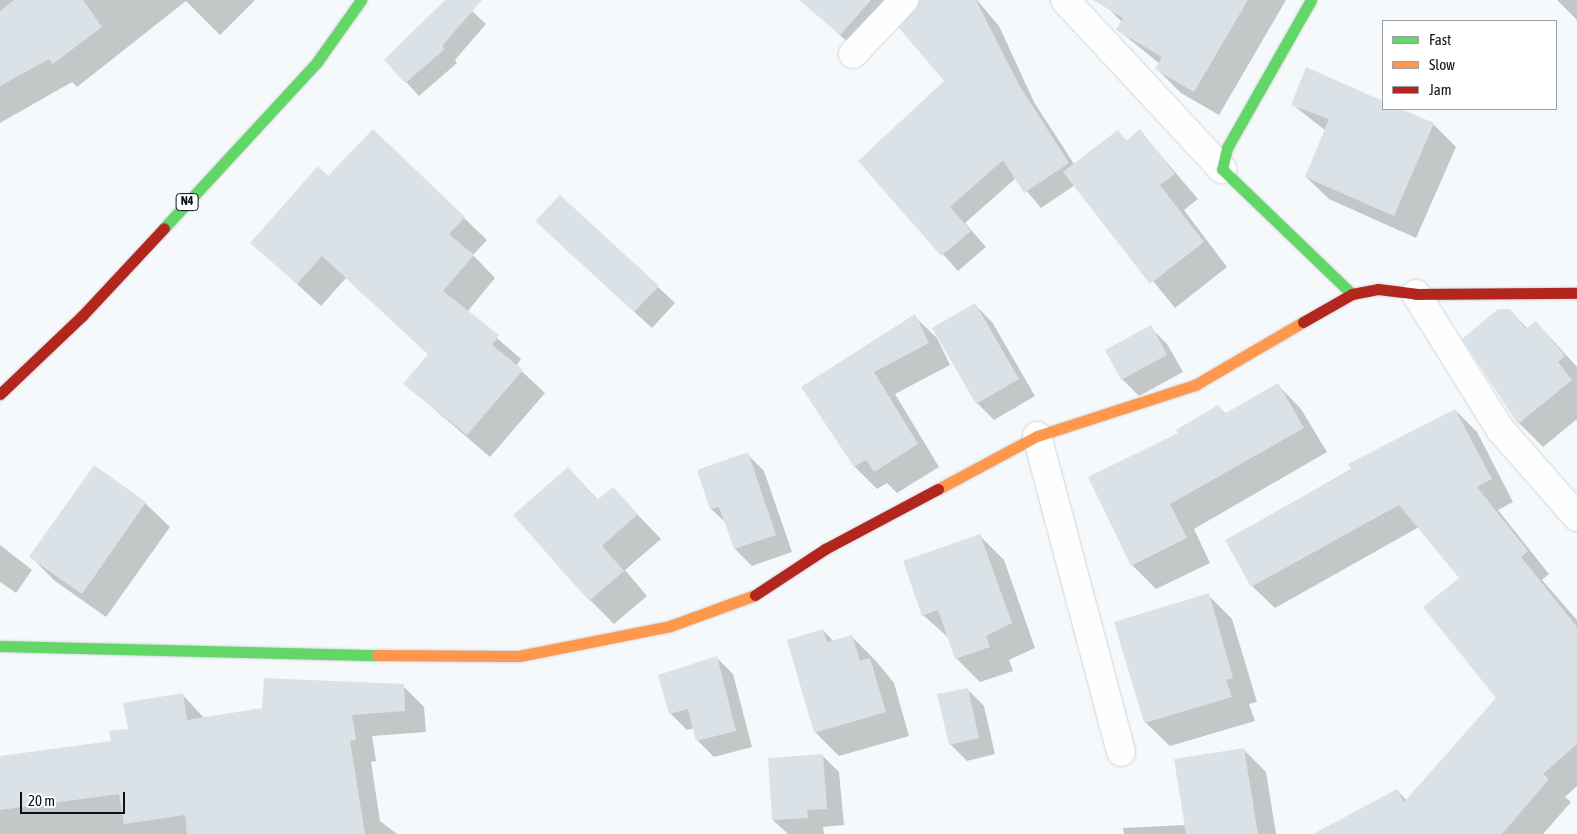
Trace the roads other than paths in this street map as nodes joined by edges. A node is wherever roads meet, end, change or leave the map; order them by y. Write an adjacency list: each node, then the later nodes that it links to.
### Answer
1 (361, 0): 10 (main road, N4)
2 (904, 0): 5 (street)
3 (1065, 0): 6 (street)
4 (1311, 0): 6 (main road)
5 (854, 54)
6 (1222, 169): 7 (main road)
7 (1352, 294): 8 (main road); 11 (main road)
8 (1416, 294): 9 (main road); 12 (street)
9 (1577, 294)
10 (0, 394)
11 (1037, 436): 13 (main road); 14 (street)
12 (1577, 517)
13 (0, 646)
14 (1121, 752)

